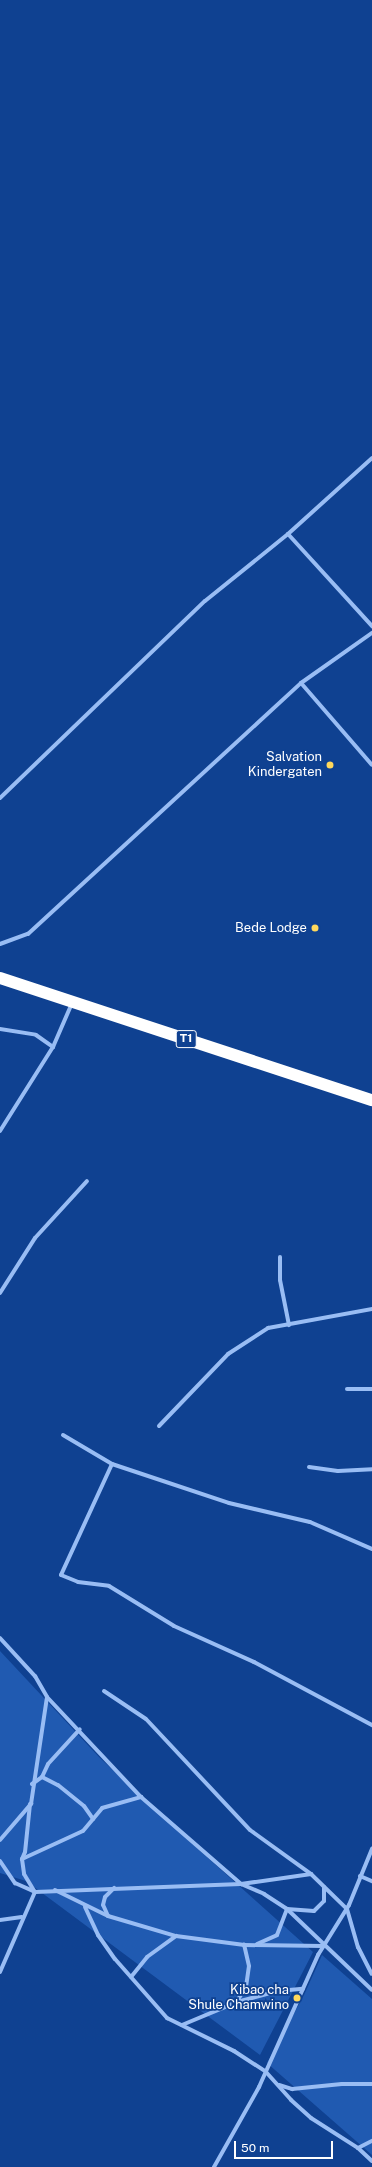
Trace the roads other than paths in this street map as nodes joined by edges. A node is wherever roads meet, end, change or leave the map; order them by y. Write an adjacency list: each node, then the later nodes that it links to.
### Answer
1 (372, 458): 2 (street)
2 (288, 534): 3 (street); 7 (street)
3 (372, 626)
4 (372, 633): 5 (street)
5 (301, 683): 6 (street); 8 (street)
6 (372, 765)
7 (0, 798)
8 (0, 944)
9 (0, 978): 10 (highway, T1)
10 (72, 1003): 12 (street); 13 (highway, T1)
11 (0, 1029): 12 (street)
12 (53, 1047): 14 (street)
13 (372, 1100)
14 (0, 1131)
15 (88, 1181): 17 (street)
16 (280, 1257): 19 (street)
17 (0, 1293)
18 (372, 1309): 19 (street)
19 (290, 1325): 22 (street)
20 (347, 1389): 21 (street)
21 (372, 1389)
22 (159, 1426)
23 (63, 1435): 24 (street)
24 (112, 1464): 27 (street); 31 (street)
25 (309, 1467): 26 (street)
26 (372, 1469)
27 (372, 1549)
28 (0, 1638): 30 (street)
29 (104, 1691): 42 (street)
30 (47, 1697): 32 (street); 34 (street)
31 (372, 1725)
32 (80, 1729): 33 (street); 35 (street)
33 (42, 1777): 34 (street); 37 (street)
34 (32, 1784): 36 (street)
35 (141, 1797): 37 (street); 45 (street)
36 (30, 1804): 38 (street); 40 (street)
37 (92, 1819): 40 (street)
38 (0, 1840)
39 (372, 1849): 43 (street)
40 (22, 1859): 49 (street)
41 (0, 1861): 49 (street)
42 (311, 1874): 45 (street); 46 (street)
43 (360, 1876): 44 (street); 52 (street)
44 (372, 1881)
45 (241, 1884): 47 (street); 51 (street)
46 (324, 1887): 51 (street); 52 (street)
47 (114, 1888): 48 (street); 53 (street)
48 (55, 1890): 49 (street); 50 (street)
49 (35, 1892): 54 (street)
50 (85, 1907): 53 (street); 62 (street)
51 (287, 1909): 58 (street); 59 (street)
52 (347, 1909): 59 (street); 61 (street)
53 (108, 1916): 56 (street)
54 (22, 1917): 55 (street); 60 (street)
55 (0, 1920)
56 (176, 1936): 57 (street); 62 (street)
57 (244, 1944): 58 (street); 65 (street)
58 (255, 1945): 59 (street)
59 (323, 1946): 63 (street); 64 (street)
60 (0, 1972)
61 (372, 1974)
62 (131, 1978): 66 (street)
63 (302, 1989): 65 (street); 67 (street)
64 (372, 1990)
65 (237, 2002): 66 (street)
66 (182, 2025): 67 (street)
67 (266, 2072): 69 (street); 73 (street)
68 (372, 2084): 69 (street)
69 (278, 2085): 71 (street)
70 (372, 2141): 71 (street)
71 (358, 2148): 72 (street)
72 (372, 2161)
73 (214, 2167)

